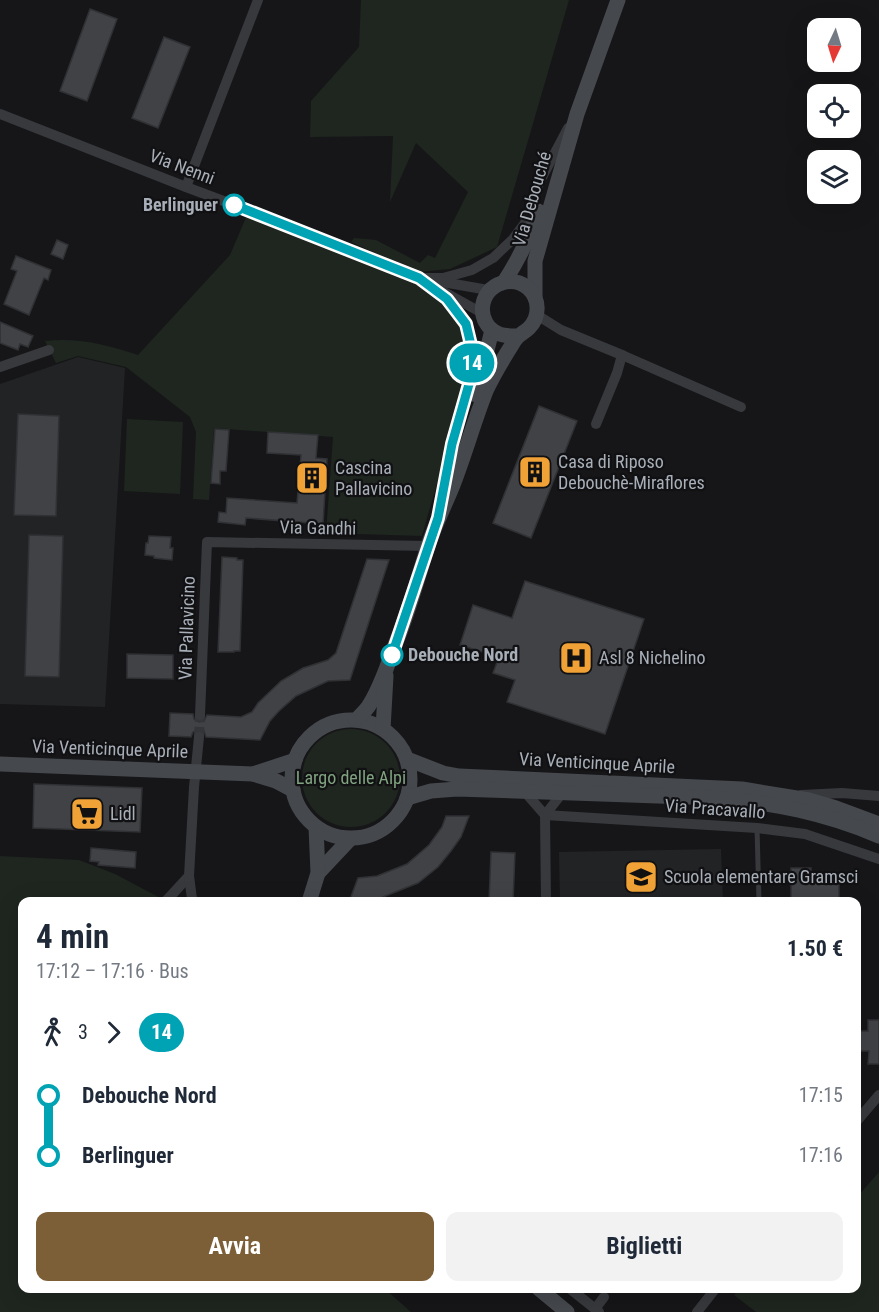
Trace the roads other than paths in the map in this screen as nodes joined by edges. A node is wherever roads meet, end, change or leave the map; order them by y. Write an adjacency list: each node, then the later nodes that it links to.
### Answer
1 (258, 0): 5 (street)
2 (618, 0): 4 (main road, Via Debouché)
3 (0, 114): 5 (street, Via Nenni)
4 (574, 118): 6 (street, Via Nenni); 7 (main road, Via Debouché); 9 (main road, Via Debouché)
5 (186, 188): 6 (street, Via Nenni)
6 (419, 278): 8 (street, Via Nenni); 10 (street, Via Nenni); 18 (street, Via Nenni)
7 (504, 282): 8 (main road); 9 (main road)
8 (488, 290): 10 (main road)
9 (535, 297): 11 (main road, Via Debouché)
10 (482, 313): 12 (main road)
11 (528, 326): 12 (main road); 14 (street); 19 (main road)
12 (492, 330): 18 (main road)
13 (48, 350): 15 (street)
14 (622, 355): 16 (street); 17 (street)
15 (0, 367)
16 (741, 407)
17 (596, 424)
18 (444, 488): 19 (main road)
19 (438, 518): 21 (main road)
20 (207, 542): 21 (street, Via Gandhi); 23 (street, Via Pallavicino)
21 (428, 546): 22 (main road)
22 (387, 670): 24 (main road); 25 (main road)
23 (200, 715)
24 (356, 720): 25 (main road); 28 (main road)
25 (383, 729): 27 (main road)
26 (199, 737): 30 (street)
27 (407, 759): 35 (main road, Via Venticinque Aprile); 37 (main road)
28 (295, 760): 31 (main road, Via Venticinque Aprile); 32 (main road)
29 (0, 764): 30 (main road, Via Venticinque Aprile)
30 (196, 772): 31 (main road, Via Venticinque Aprile); 45 (street)
31 (254, 774): 32 (main road, Via Venticinque Aprile)
32 (293, 790): 40 (main road)
33 (524, 791): 34 (main road, Via Venticinque Aprile); 37 (main road, Via Venticinque Aprile); 38 (street, Via Venticinque Aprile)
34 (563, 792): 38 (street, Via Venticinque Aprile); 39 (main road, Via Venticinque Aprile)
35 (788, 796): 36 (street, Via Venticinque Aprile); 39 (main road, Via Venticinque Aprile)
36 (879, 796)
37 (407, 798): 42 (main road)
38 (545, 815): 41 (street, Via Pracavallo); 49 (street)
39 (878, 824)
40 (316, 827): 42 (main road); 44 (main road)
41 (757, 828): 43 (street, Via Pracavallo); 50 (lane)
42 (350, 838): 44 (main road)
43 (879, 859)
44 (318, 873): 48 (main road)
45 (189, 876): 46 (street); 47 (street)
46 (170, 897)
47 (192, 897)
48 (311, 897)
49 (546, 897)
50 (759, 897)
51 (879, 1095): 52 (street)
52 (861, 1116)
53 (544, 1293): 58 (main road)
54 (575, 1293): 57 (street)
55 (712, 1293): 59 (street)
56 (604, 1297): 57 (street)
57 (597, 1310)
58 (567, 1312)
59 (697, 1312)

